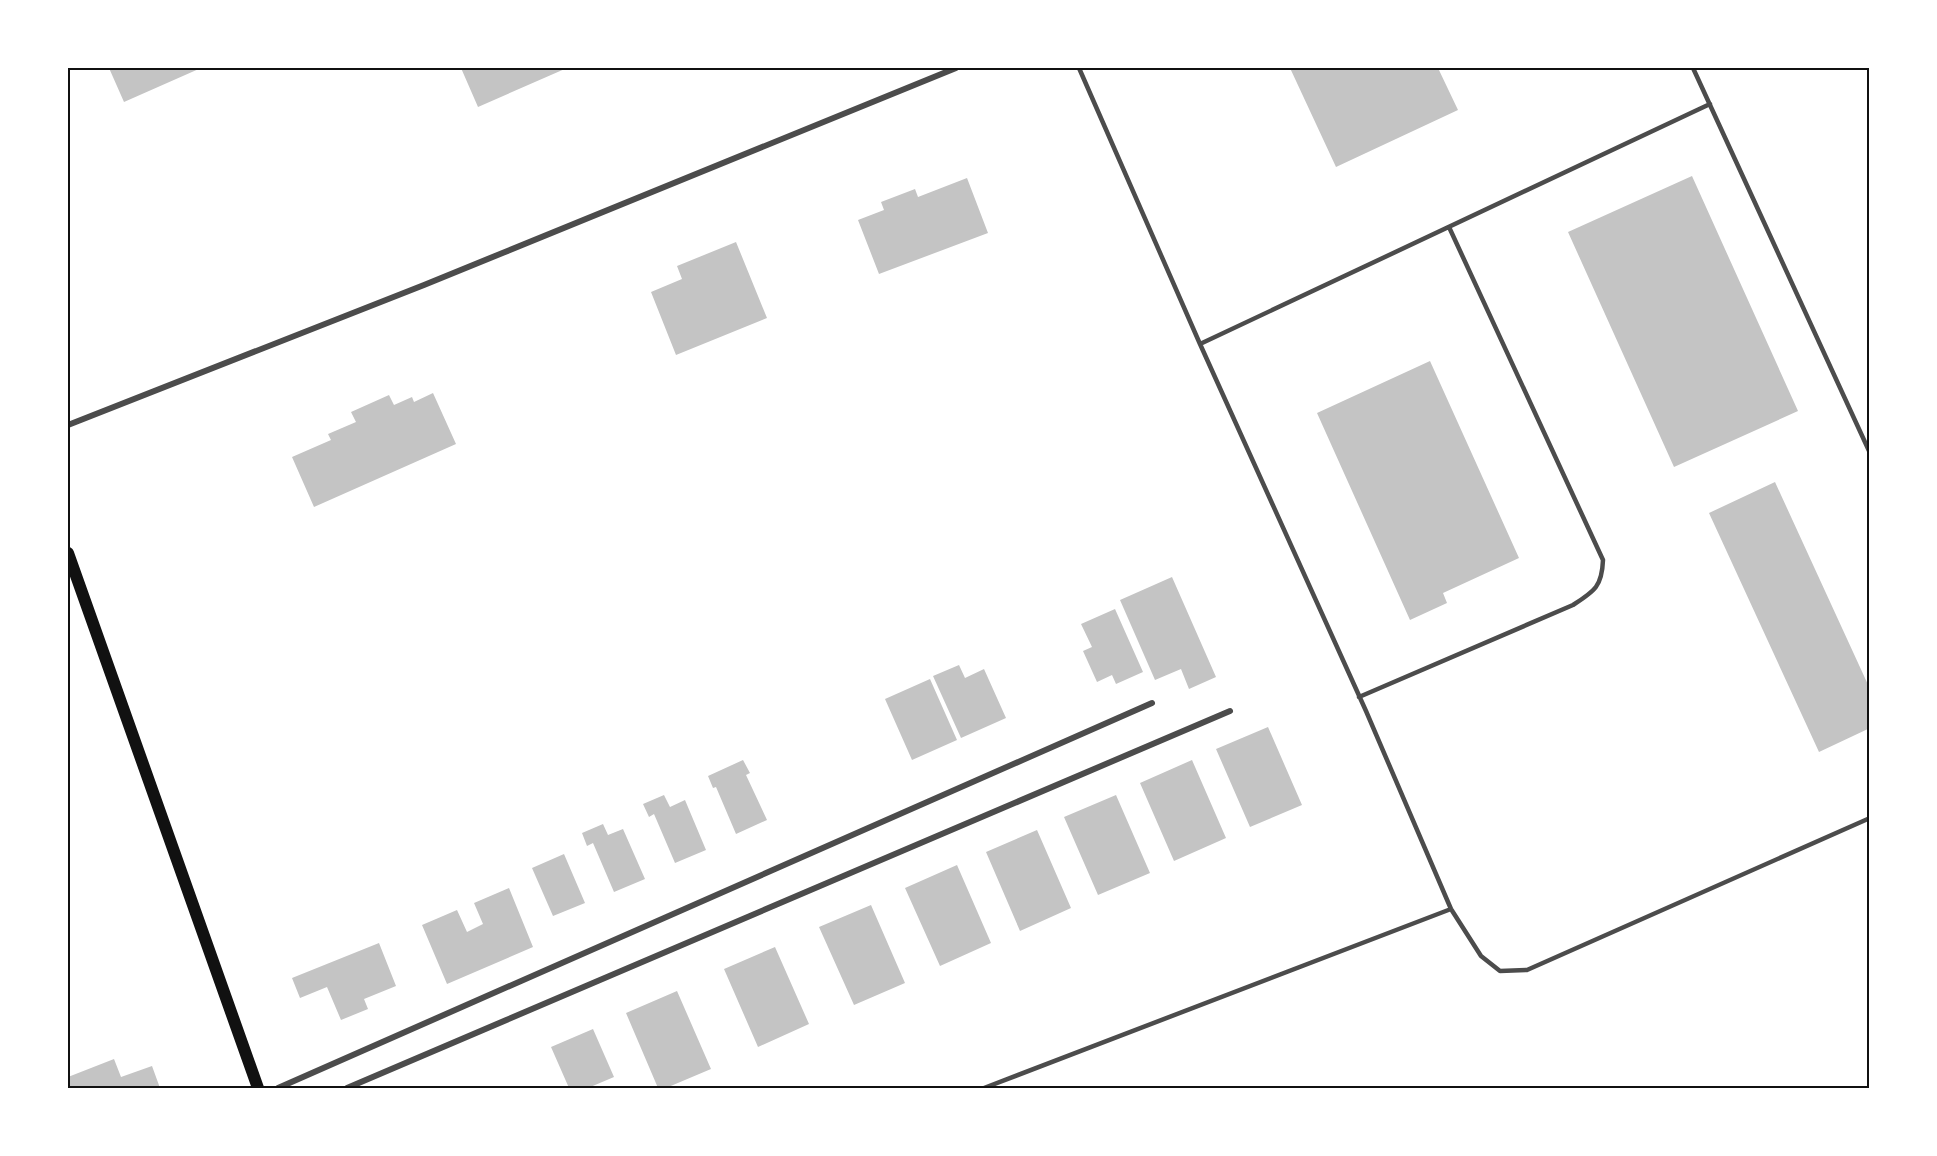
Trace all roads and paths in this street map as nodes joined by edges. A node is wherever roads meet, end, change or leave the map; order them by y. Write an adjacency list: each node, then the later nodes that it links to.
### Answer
1 (957, 68): 7 (street)
2 (1079, 68): 6 (lane)
3 (1693, 68): 4 (lane)
4 (1710, 104): 5 (lane); 8 (lane)
5 (1449, 226): 6 (lane); 10 (lane)
6 (1200, 345): 10 (lane)
7 (68, 425)
8 (1869, 453)
9 (68, 553): 15 (main road)
10 (1359, 697): 14 (lane)
11 (1152, 704): 16 (street)
12 (1230, 711): 17 (street)
13 (1869, 818): 14 (lane)
14 (1451, 909): 18 (lane)
15 (258, 1089)
16 (278, 1089)
17 (347, 1089)
18 (984, 1089)

